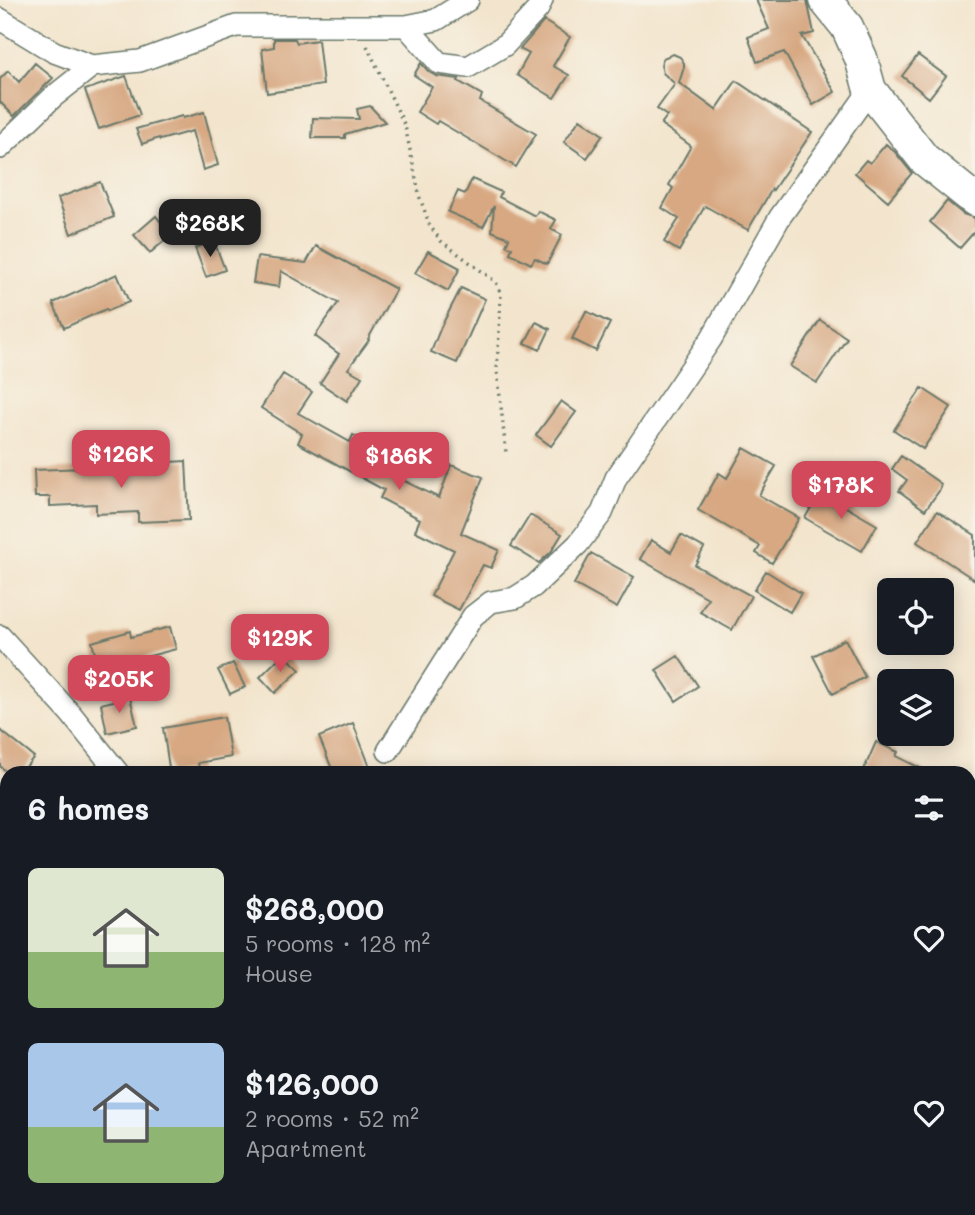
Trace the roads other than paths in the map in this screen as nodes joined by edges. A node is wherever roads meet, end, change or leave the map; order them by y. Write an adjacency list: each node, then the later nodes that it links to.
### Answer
1 (468, 0): 5 (street)
2 (542, 0): 5 (street)
3 (825, 0): 7 (street)
4 (0, 19): 6 (street)
5 (406, 26): 6 (street)
6 (92, 66): 8 (street)
7 (870, 90): 9 (street); 11 (street)
8 (0, 148)
9 (975, 200)
10 (0, 636): 12 (street)
11 (388, 751)
12 (113, 766)

